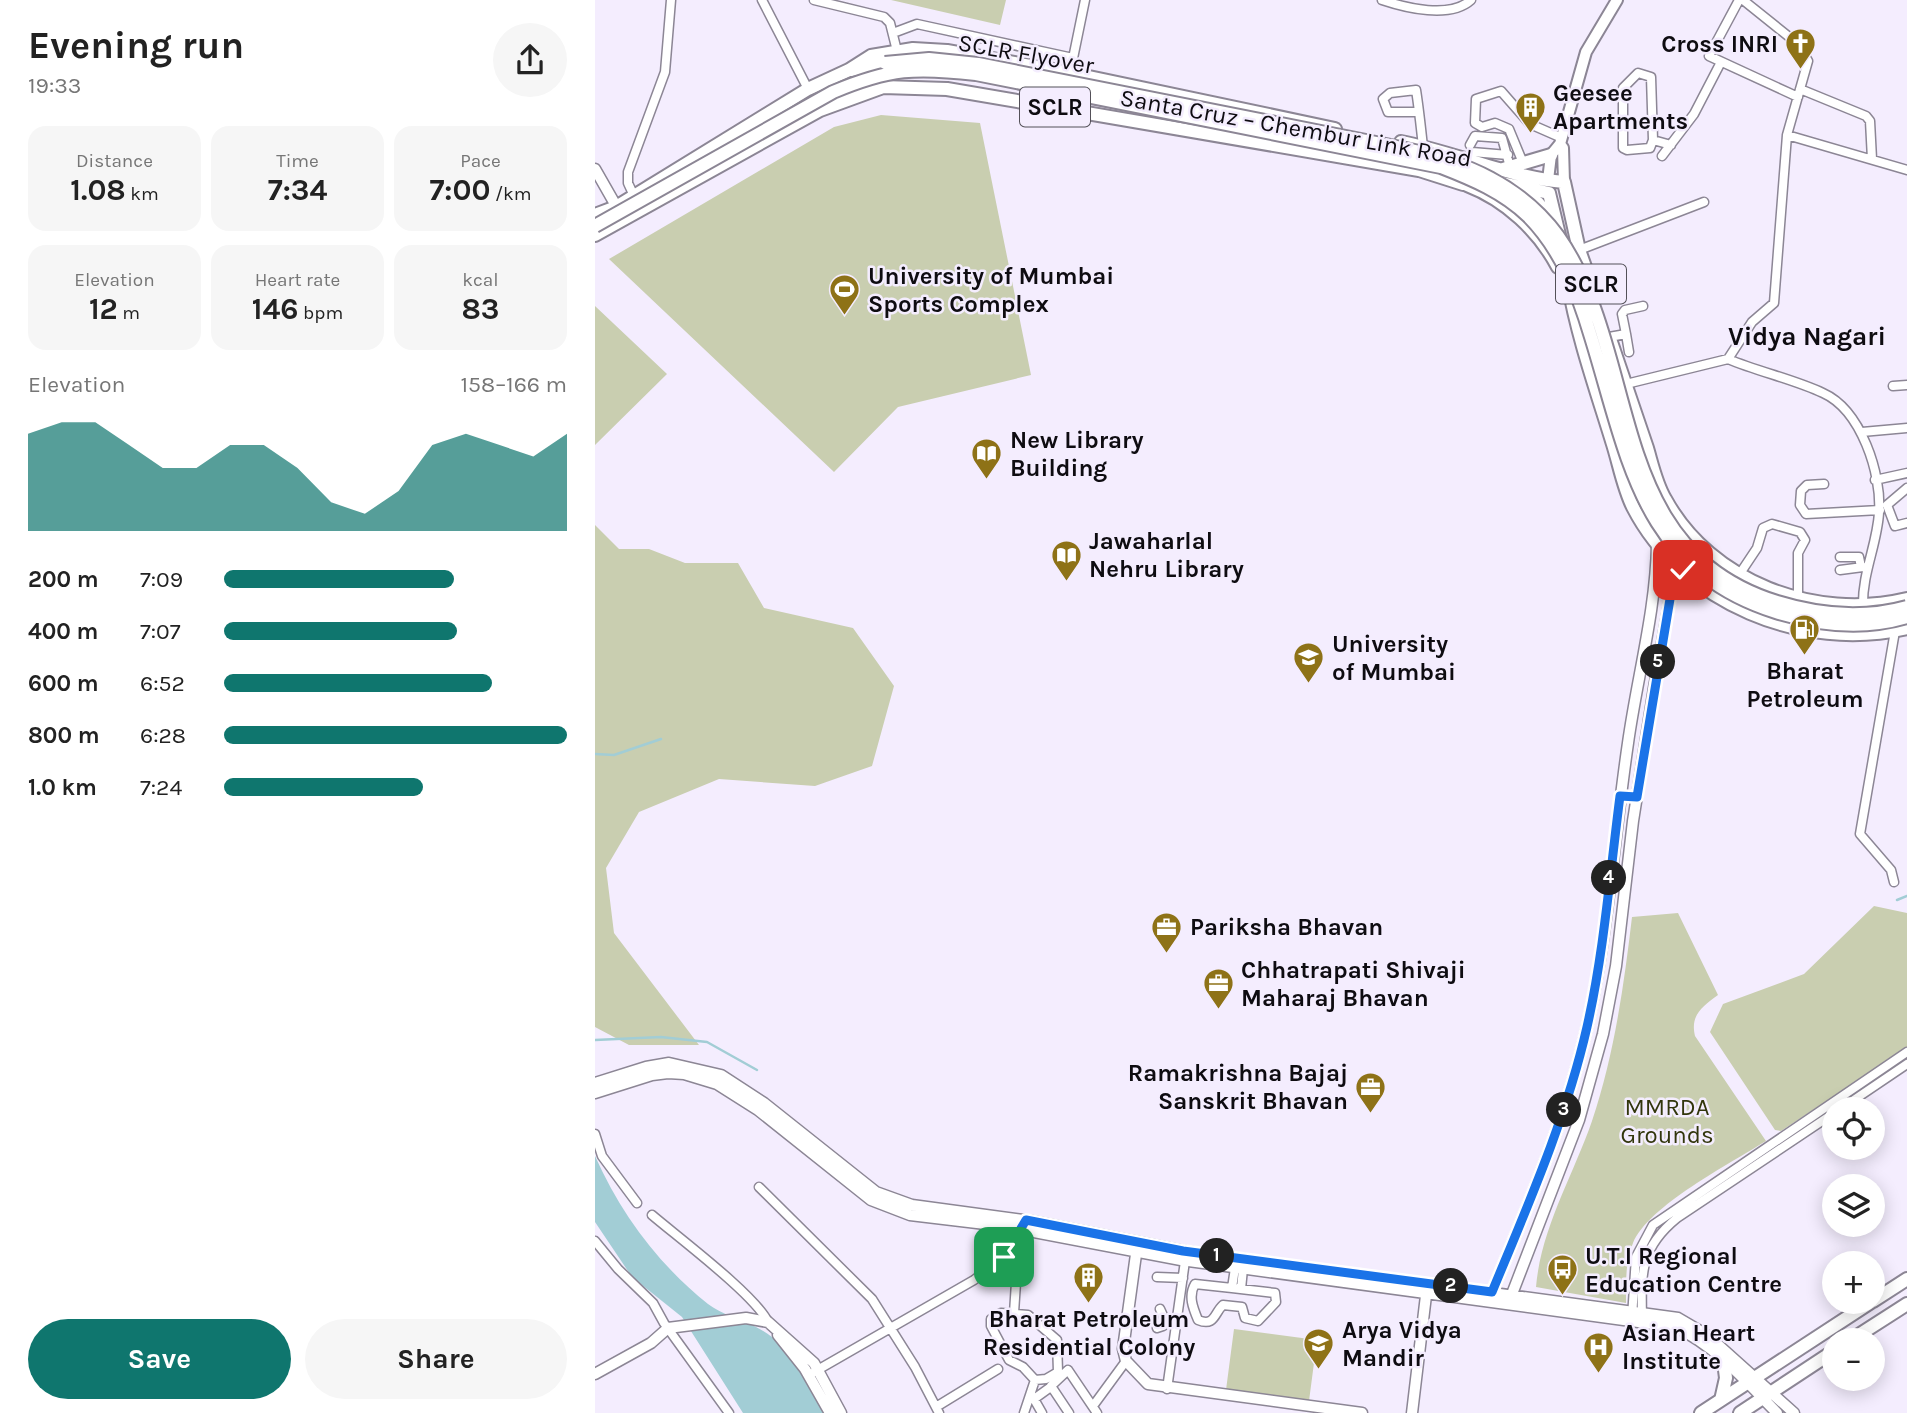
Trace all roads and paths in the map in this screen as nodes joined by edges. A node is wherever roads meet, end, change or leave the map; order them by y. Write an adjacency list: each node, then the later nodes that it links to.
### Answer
1 (671, 0): 36 (street)
2 (762, 0): 15 (street)
3 (814, 0): 9 (street)
4 (1085, 0): 11 (street)
5 (1382, 0): 6 (street)
6 (1471, 0)
7 (1617, 0): 22 (main road)
8 (1741, 0): 12 (street); 17 (street)
9 (893, 33): 10 (street); 11 (street)
10 (897, 51): 13 (main road, Santa Cruz – Chembur Link Road / SCLR); 14 (main road, Santa Cruz – Chembur Link Road / SCLR)
11 (1073, 58): 14 (street)
12 (1721, 62): 17 (street); 23 (street)
13 (849, 70): 15 (main road, Santa Cruz – Chembur Link Road / SCLR); 76 (main road, SCLR Flyover, bridge)
14 (1070, 73): 16 (main road, Santa Cruz – Chembur Link Road / SCLR)
15 (808, 89): 36 (main road, Santa Cruz – Chembur Link Road / SCLR)
16 (1166, 92): 19 (main road); 24 (main road, Santa Cruz – Chembur Link Road / SCLR)
17 (1799, 93): 20 (street); 28 (street)
18 (1419, 112): 18 (street); 24 (street)
19 (1160, 125): 34 (main road, Santa Cruz – Chembur Link Road / SCLR); 41 (main road, Santa Cruz – Chembur Link Road / SCLR)
20 (1787, 135): 28 (street); 51 (street)
21 (1653, 140): 21 (street); 23 (street)
22 (1561, 141): 26 (main road); 29 (street); 33 (main road)
23 (1671, 145): 27 (street)
24 (1423, 147): 25 (main road, Santa Cruz – Chembur Link Road / SCLR)
25 (1469, 151): 29 (main road, Santa Cruz – Chembur Link Road / SCLR); 29 (street); 34 (main road)
26 (1551, 155): 29 (main road); 35 (main road)
27 (1662, 156)
28 (1872, 159): 31 (street)
29 (1510, 164): 35 (main road, Santa Cruz – Chembur Link Road / SCLR)
30 (595, 169): 39 (street)
31 (1907, 170)
32 (1490, 181): 34 (main road, Santa Cruz – Chembur Link Road / SCLR); 35 (main road, Santa Cruz – Chembur Link Road / SCLR); 44 (main road)
33 (1564, 182): 35 (main road, Santa Cruz – Chembur Link Road / SCLR); 37 (main road, SCLR)
34 (1461, 183): 46 (main road)
35 (1548, 187): 37 (main road); 44 (main road, SCLR)
36 (634, 196): 39 (main road, Santa Cruz – Chembur Link Road / SCLR)
37 (1565, 196): 45 (main road, SCLR)
38 (1704, 202): 45 (street)
39 (616, 207): 40 (main road, Santa Cruz – Chembur Link Road / SCLR); 41 (street)
40 (595, 215)
41 (625, 221): 43 (main road, Santa Cruz – Chembur Link Road / SCLR)
42 (595, 226): 77 (main road, bridge)
43 (595, 236)
44 (1562, 245): 46 (main road, SCLR)
45 (1579, 250): 49 (main road, SCLR)
46 (1570, 293): 55 (main road, SCLR)
47 (1643, 306): 48 (street)
48 (1626, 334): 49 (street); 50 (street)
49 (1609, 337): 52 (main road, SCLR)
50 (1629, 352)
51 (1728, 359): 52 (street); 57 (street)
52 (1625, 384): 55 (street); 71 (main road, SCLR)
53 (1907, 385): 54 (street)
54 (1893, 386)
55 (1596, 390): 66 (main road, SCLR)
56 (1907, 428): 57 (street)
57 (1862, 432): 59 (street)
58 (1907, 473): 59 (street)
59 (1875, 480): 62 (street)
60 (1824, 484): 62 (street)
61 (1907, 488): 63 (street)
62 (1880, 510): 65 (street)
63 (1890, 515): 64 (street); 65 (street)
64 (1907, 523)
65 (1878, 524): 68 (street)
66 (1657, 544): 69 (main road, SCLR); 80 (street)
67 (1840, 557): 68 (street)
68 (1863, 567): 70 (street); 75 (street)
69 (1683, 570): 79 (main road, SCLR); 81 (street)
70 (1840, 570)
71 (1739, 575): 72 (main road, SCLR); 72 (street)
72 (1798, 599): 74 (main road, SCLR)
73 (1907, 599): 75 (main road, SCLR)
74 (1825, 604): 75 (main road, SCLR); 79 (main road)
75 (1863, 607)
76 (1907, 607)
77 (1907, 617)
78 (1901, 630): 79 (main road, SCLR); 84 (street)
79 (1819, 632)
80 (1636, 685): 81 (street); 82 (street)
81 (1654, 688): 83 (street)
82 (1620, 796): 83 (street); 86 (street)
83 (1637, 797): 87 (street)
84 (1894, 882)
85 (1907, 1052): 118 (street)
86 (1580, 1054): 87 (street); 95 (street)
87 (1596, 1058): 96 (street)
88 (1907, 1064): 91 (street)
89 (595, 1083): 92 (street)
90 (595, 1093): 92 (street)
91 (1858, 1097)
92 (761, 1106): 100 (street)
93 (1822, 1121): 118 (street)
94 (595, 1134): 98 (street)
95 (1556, 1134): 96 (street); 111 (street)
96 (1572, 1139): 113 (street)
97 (759, 1187): 122 (street)
98 (637, 1203)
99 (652, 1215): 121 (street)
100 (1025, 1225): 102 (street); 103 (street)
101 (595, 1241): 123 (street)
102 (1016, 1242): 116 (street); 122 (street)
103 (1137, 1248): 104 (street); 110 (street); 128 (street)
104 (1185, 1261): 105 (street); 107 (street)
105 (1239, 1268): 109 (street); 110 (street)
106 (1157, 1277): 107 (street)
107 (1183, 1278): 120 (street)
108 (1907, 1279): 112 (main road)
109 (1236, 1288): 109 (street)
110 (1427, 1288): 111 (street); 118 (street); 148 (street)
111 (1492, 1292): 113 (street)
112 (1885, 1293)
113 (1512, 1294): 118 (street)
114 (1907, 1304): 125 (main road)
115 (1160, 1309): 119 (street)
116 (1014, 1313): 134 (street); 134 (street)
117 (1852, 1314): 135 (main road)
118 (1637, 1316): 129 (street); 135 (street)
119 (1165, 1320): 120 (street); 124 (street)
120 (1177, 1321): 137 (street)
121 (771, 1326): 123 (street); 132 (street)
122 (891, 1327): 132 (street); 140 (street)
123 (668, 1328): 126 (street); 143 (street)
124 (1157, 1328)
125 (1870, 1328)
126 (656, 1338): 130 (street); 133 (street)
127 (1822, 1360): 138 (main road)
128 (1126, 1361): 137 (street); 141 (street)
129 (1724, 1362): 135 (street); 139 (main road)
130 (595, 1367)
131 (998, 1369): 140 (street)
132 (813, 1372): 142 (street)
133 (595, 1374)
134 (1035, 1380): 144 (street)
135 (1752, 1380): 138 (street); 139 (main road)
136 (1052, 1386): 141 (street); 145 (street); 146 (street)
137 (1167, 1389): 147 (street)
138 (1766, 1396): 150 (main road); 151 (street); 152 (street)
139 (1721, 1400): 149 (main road)
140 (937, 1410)
141 (1095, 1410)
142 (837, 1412)
143 (729, 1413)
144 (1024, 1413)
145 (1042, 1413)
146 (1069, 1413)
147 (1362, 1413)
148 (1412, 1413)
149 (1701, 1413)
150 (1740, 1413)
151 (1777, 1413)
152 (1794, 1413)

